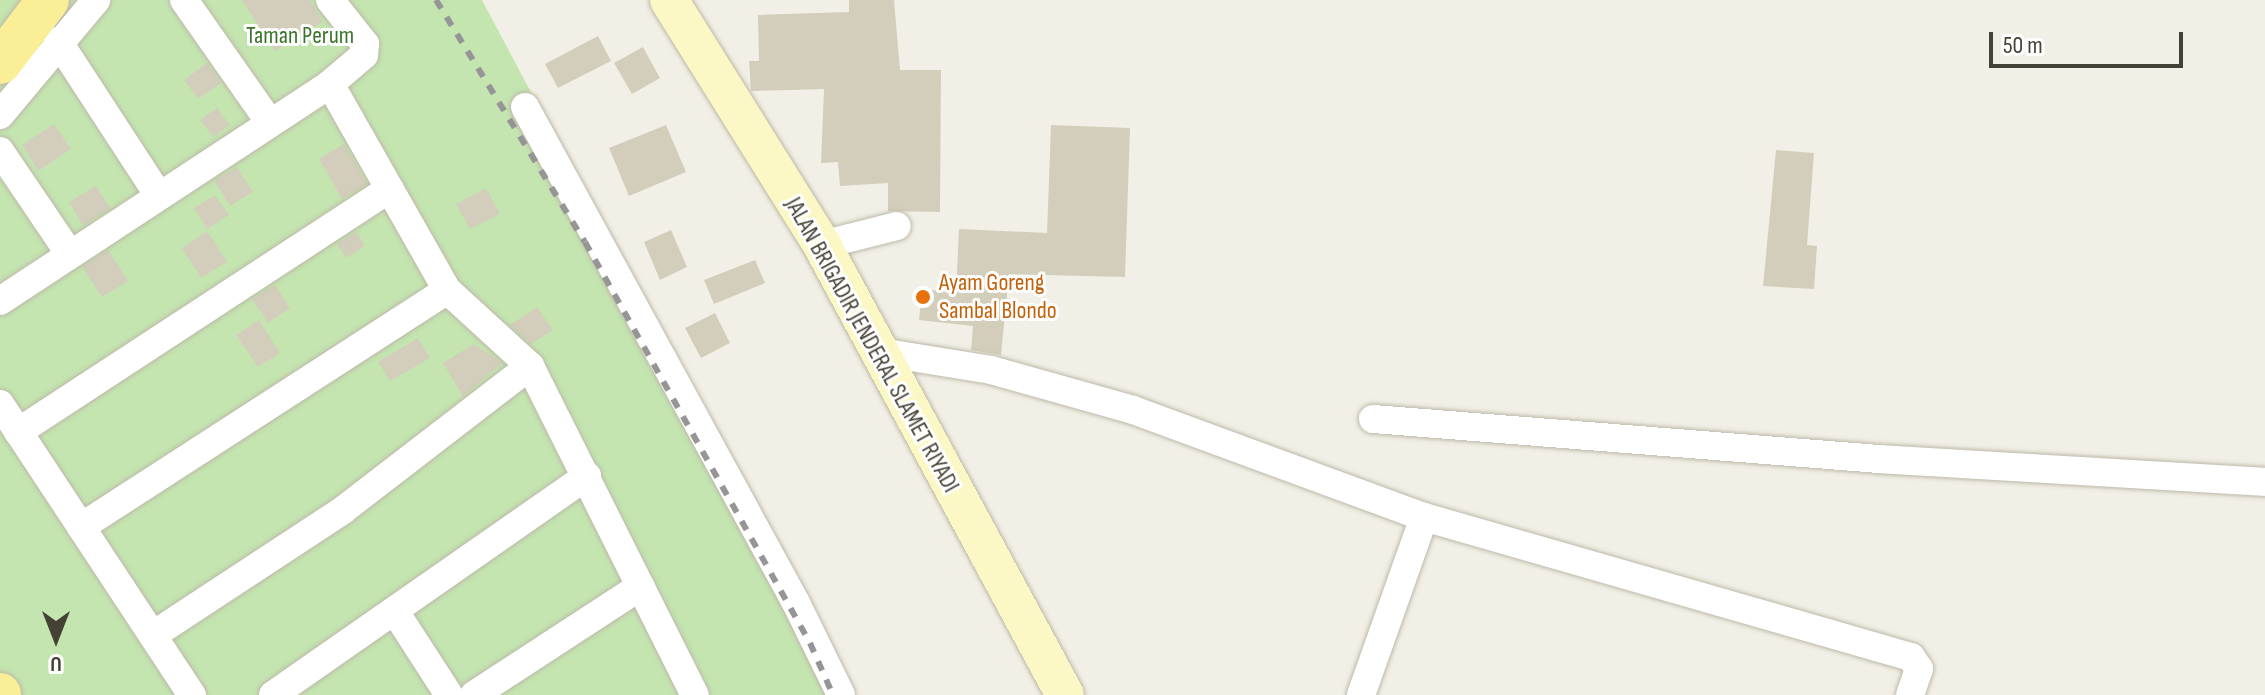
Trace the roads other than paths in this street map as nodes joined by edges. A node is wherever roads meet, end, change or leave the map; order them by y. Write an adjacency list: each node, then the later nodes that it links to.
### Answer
1 (48, 0): 7 (main road)
2 (96, 0): 6 (street)
3 (184, 0): 11 (street)
4 (330, 0): 8 (street)
5 (669, 0): 16 (main road, JALAN BRIGADIR JENDERAL SLAMET RIYADI)
6 (58, 41): 10 (street); 14 (street)
7 (0, 63)
8 (330, 84): 11 (street); 13 (street)
9 (525, 107): 37 (street)
10 (0, 115)
11 (268, 120): 14 (street)
12 (0, 151): 17 (street)
13 (390, 189): 18 (street); 24 (street)
14 (157, 193): 17 (street)
15 (897, 226): 16 (street)
16 (822, 245): 20 (main road, JALAN BRIGADIR JENDERAL SLAMET RIYADI)
17 (69, 253): 19 (street)
18 (447, 290): 21 (street); 28 (street)
19 (0, 301)
20 (874, 351): 27 (street); 38 (main road, JALAN BRIGADIR JENDERAL SLAMET RIYADI)
21 (530, 366): 25 (street); 31 (street)
22 (0, 404): 24 (street)
23 (1373, 419): 26 (street)
24 (18, 432): 28 (street)
25 (587, 476): 29 (street); 30 (street)
26 (2265, 482)
27 (1424, 517): 39 (street); 40 (street)
28 (81, 527): 31 (street)
29 (641, 586): 35 (street); 36 (street)
30 (396, 613): 33 (street); 34 (street)
31 (153, 635): 32 (street)
32 (192, 695)
33 (273, 695)
34 (449, 695)
35 (474, 695)
36 (695, 695)
37 (841, 695)
38 (1065, 695)
39 (1361, 695)
40 (1910, 695)

